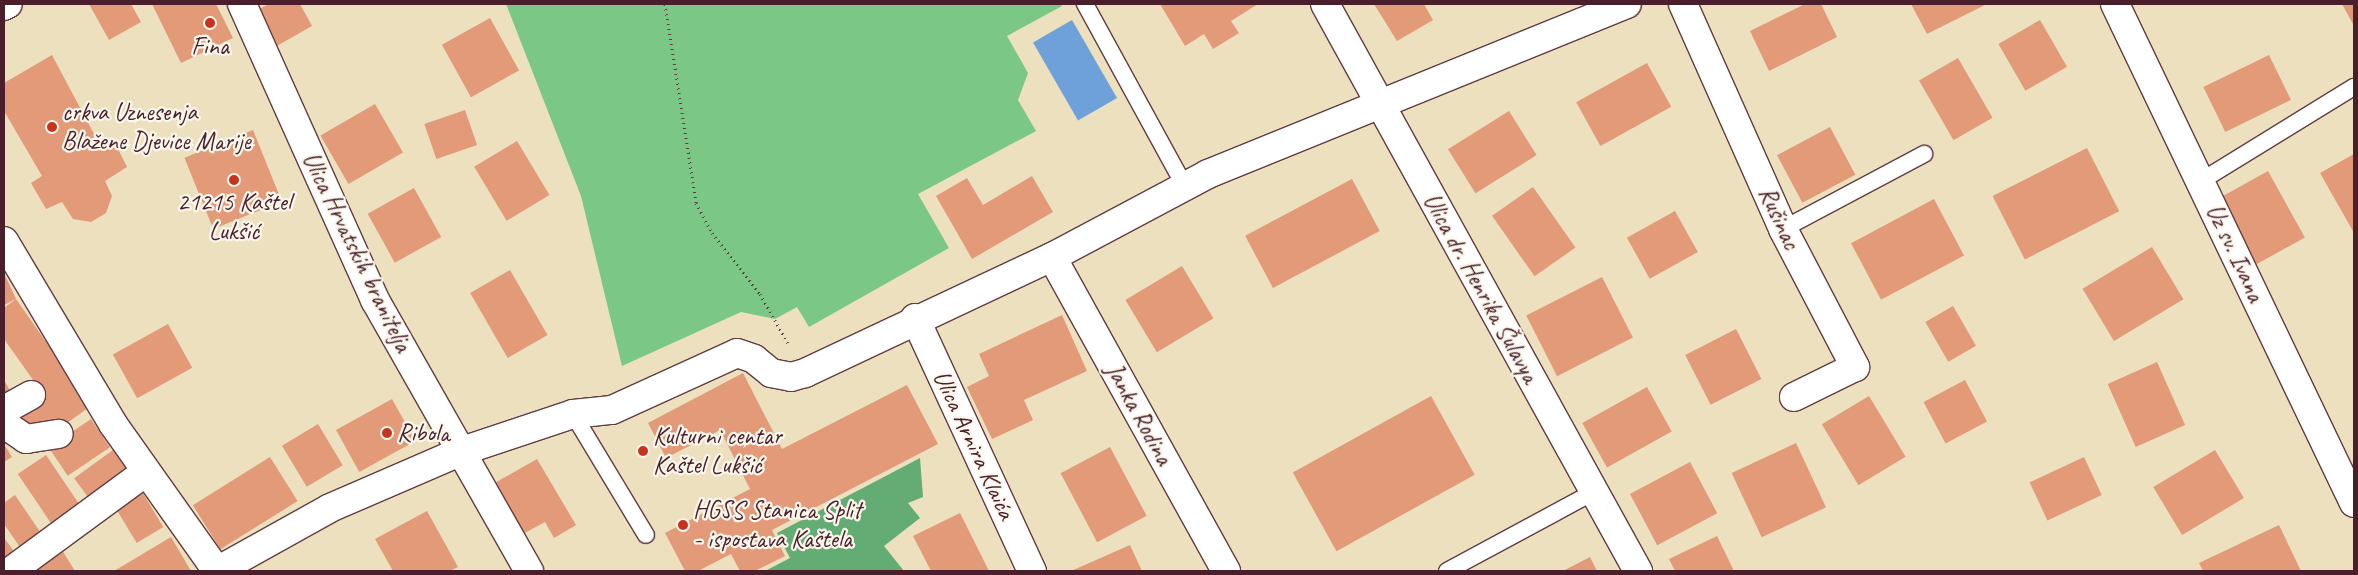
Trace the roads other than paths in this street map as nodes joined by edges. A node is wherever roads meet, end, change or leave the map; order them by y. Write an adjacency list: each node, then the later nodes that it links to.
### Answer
1 (8, 4): 8 (street)
2 (242, 4): 24 (street, Ulica Hrvatskih branitelja)
3 (1085, 4): 13 (lane)
4 (1325, 4): 10 (street, Ulica dr. Henrika Šulavya)
5 (1628, 4): 10 (street)
6 (1683, 4): 14 (street, Rušinac)
7 (2115, 4): 12 (street, Uz sv. Ivana)
8 (4, 6)
9 (2354, 87): 12 (lane)
10 (1380, 105): 13 (street); 26 (street, Ulica dr. Henrika Šulavya)
11 (1924, 154): 14 (lane)
12 (2201, 181): 27 (street, Uz sv. Ivana)
13 (1185, 187): 16 (street)
14 (1783, 229): 19 (street, Rušinac)
15 (4, 242): 25 (street)
16 (1052, 257): 17 (street); 33 (street, Janka Rodina)
17 (915, 318): 21 (street); 32 (street, Ulica Arnira Klaića)
18 (31, 395): 20 (street)
19 (1794, 397)
20 (4, 410)
21 (573, 414): 24 (street); 28 (lane)
22 (4, 424): 23 (street)
23 (59, 434)
24 (462, 451): 30 (street); 31 (street, Ulica Hrvatskih branitelja)
25 (146, 472): 29 (street); 30 (street)
26 (1594, 492): 34 (lane); 35 (street, Ulica dr. Henrika Šulavya)
27 (2354, 503)
28 (646, 534)
29 (11, 571)
30 (217, 571)
31 (529, 571)
32 (1032, 571)
33 (1226, 571)
34 (1447, 571)
35 (1638, 571)

